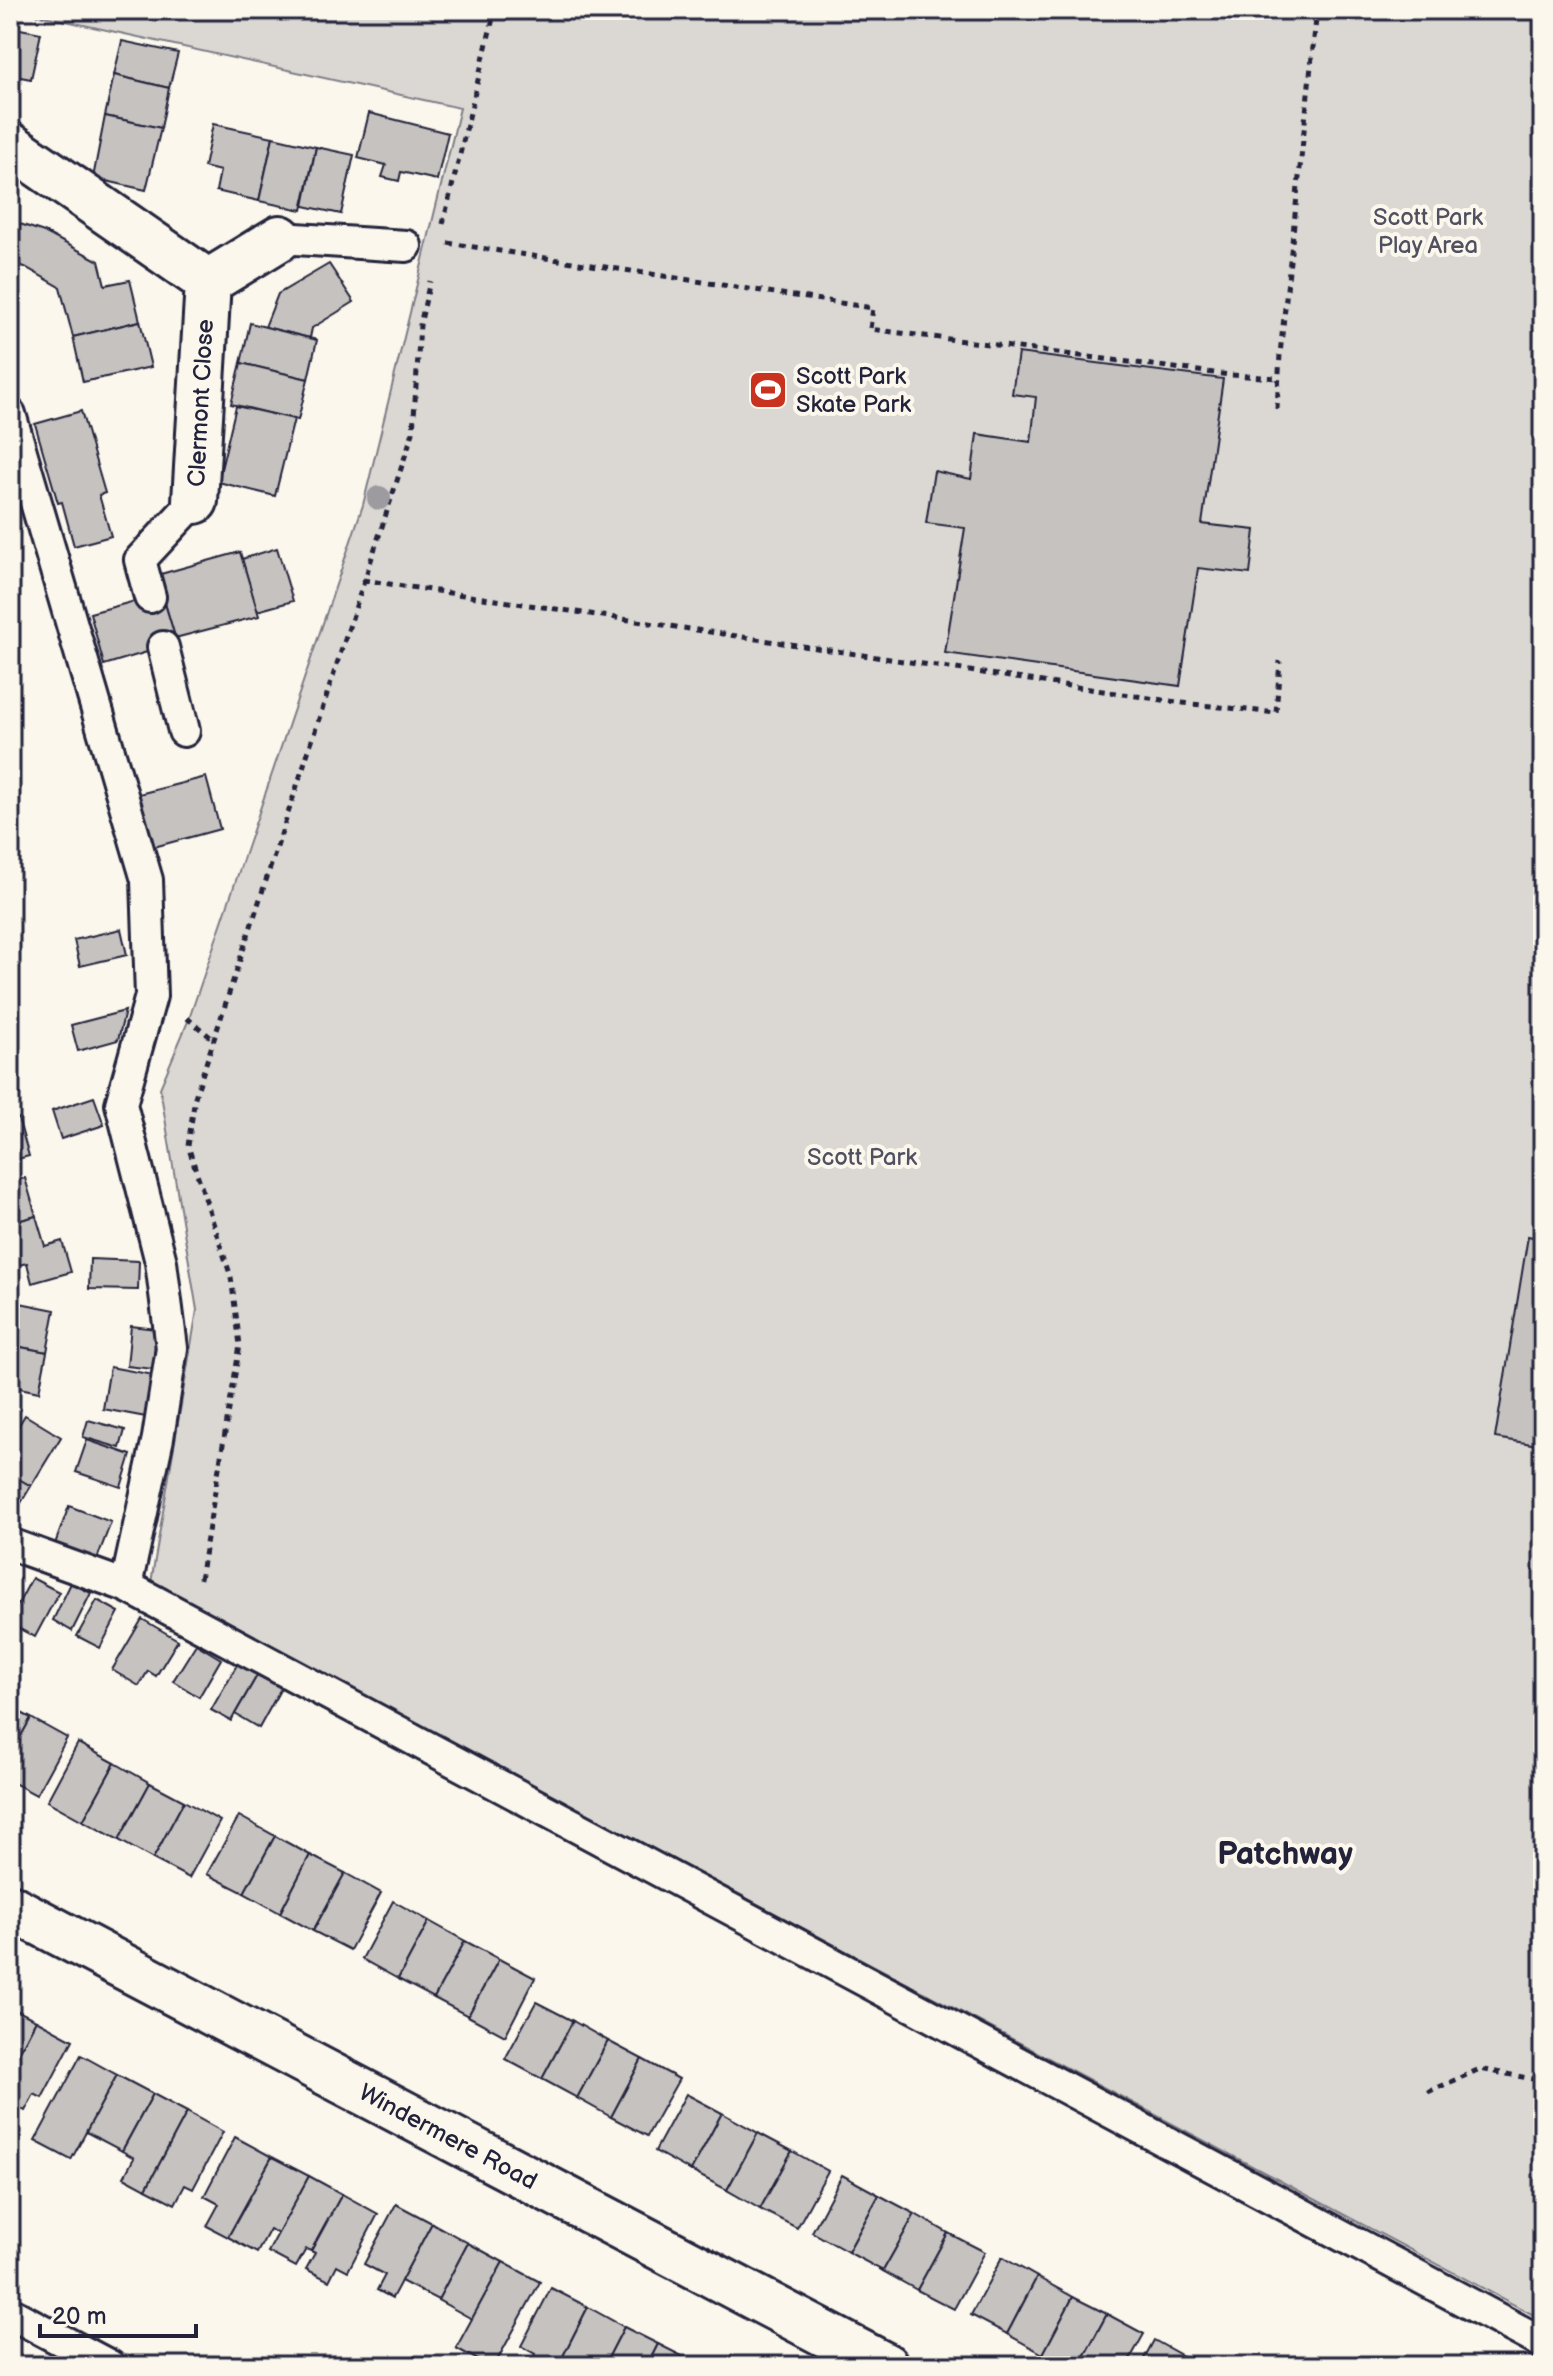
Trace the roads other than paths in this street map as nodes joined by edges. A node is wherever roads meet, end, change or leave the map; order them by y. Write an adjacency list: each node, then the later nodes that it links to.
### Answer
1 (10, 145): 4 (street)
2 (280, 238): 3 (lane); 4 (street)
3 (406, 246)
4 (208, 282): 6 (street, Clermont Close)
5 (10, 414): 11 (lane)
6 (195, 501): 7 (lane, Clermont Close)
7 (150, 597)
8 (163, 647): 9 (lane)
9 (184, 731)
10 (10, 1544): 11 (lane)
11 (126, 1586): 14 (lane)
12 (10, 1907): 16 (street, Windermere Road)
13 (10, 2313): 15 (lane)
14 (1543, 2343)
15 (110, 2366)
16 (886, 2366)

